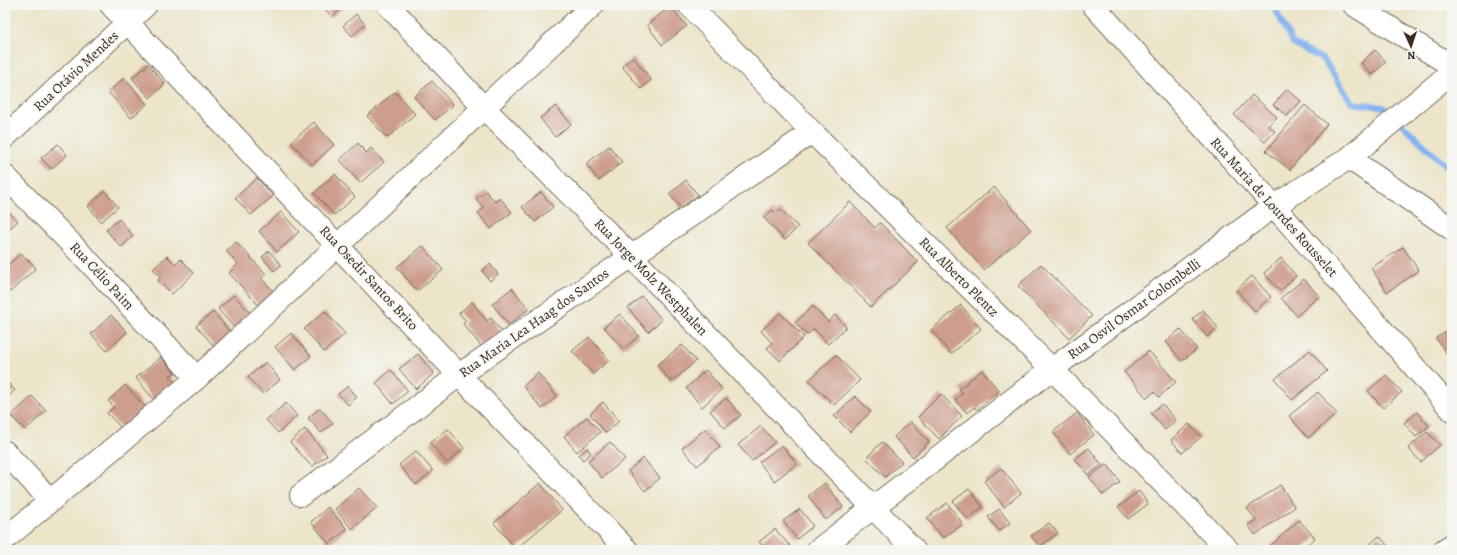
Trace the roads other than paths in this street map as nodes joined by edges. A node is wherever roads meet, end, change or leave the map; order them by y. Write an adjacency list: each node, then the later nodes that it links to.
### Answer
1 (111, 5): 8 (street, Rua Osedir Santos Brito)
2 (146, 5): 8 (street, Rua Otávio Mendes)
3 (388, 5): 11 (street, Rua Jorge Molz Westphalen)
4 (593, 5): 11 (street)
5 (689, 5): 12 (street, Rua Alberto Plentz)
6 (1094, 5): 16 (street, Rua Maria de Lourdes Rousselet)
7 (1354, 5): 9 (street)
8 (128, 22): 13 (street, Rua Otávio Mendes); 18 (street, Rua Osedir Santos Brito)
9 (1452, 66)
10 (1452, 72): 14 (street, Rua Osvil Osmar Colombelli)
11 (484, 108): 18 (street); 19 (street, Rua Jorge Molz Westphalen)
12 (812, 132): 19 (street, Rua Maria Lea Haag dos Santos); 20 (street, Rua Alberto Plentz)
13 (5, 137)
14 (1349, 158): 16 (street, Rua Osvil Osmar Colombelli); 17 (street)
15 (5, 176): 22 (street, Rua Célio Paim)
16 (1274, 206): 20 (street, Rua Osvil Osmar Colombelli); 23 (street, Rua Maria de Lourdes Rousselet)
17 (1452, 229)
18 (339, 245): 21 (street, Rua Osedir Santos Brito); 22 (street)
19 (631, 256): 21 (street, Rua Maria Lea Haag dos Santos); 27 (street, Rua Jorge Molz Westphalen)
20 (1052, 369): 27 (street, Rua Osvil Osmar Colombelli); 33 (street, Rua Alberto Plentz)
21 (459, 375): 25 (street, Rua Maria Lea Haag dos Santos); 30 (street, Rua Osedir Santos Brito)
22 (197, 378): 26 (street)
23 (1452, 410)
24 (5, 452): 26 (street)
25 (301, 495)
26 (51, 501): 28 (street)
27 (873, 507): 31 (street, Rua Osvil Osmar Colombelli); 32 (street, Rua Jorge Molz Westphalen)
28 (5, 539)
29 (1452, 545): 34 (street)
30 (627, 550)
31 (818, 550)
32 (914, 550)
33 (1228, 550)
34 (1444, 550)

